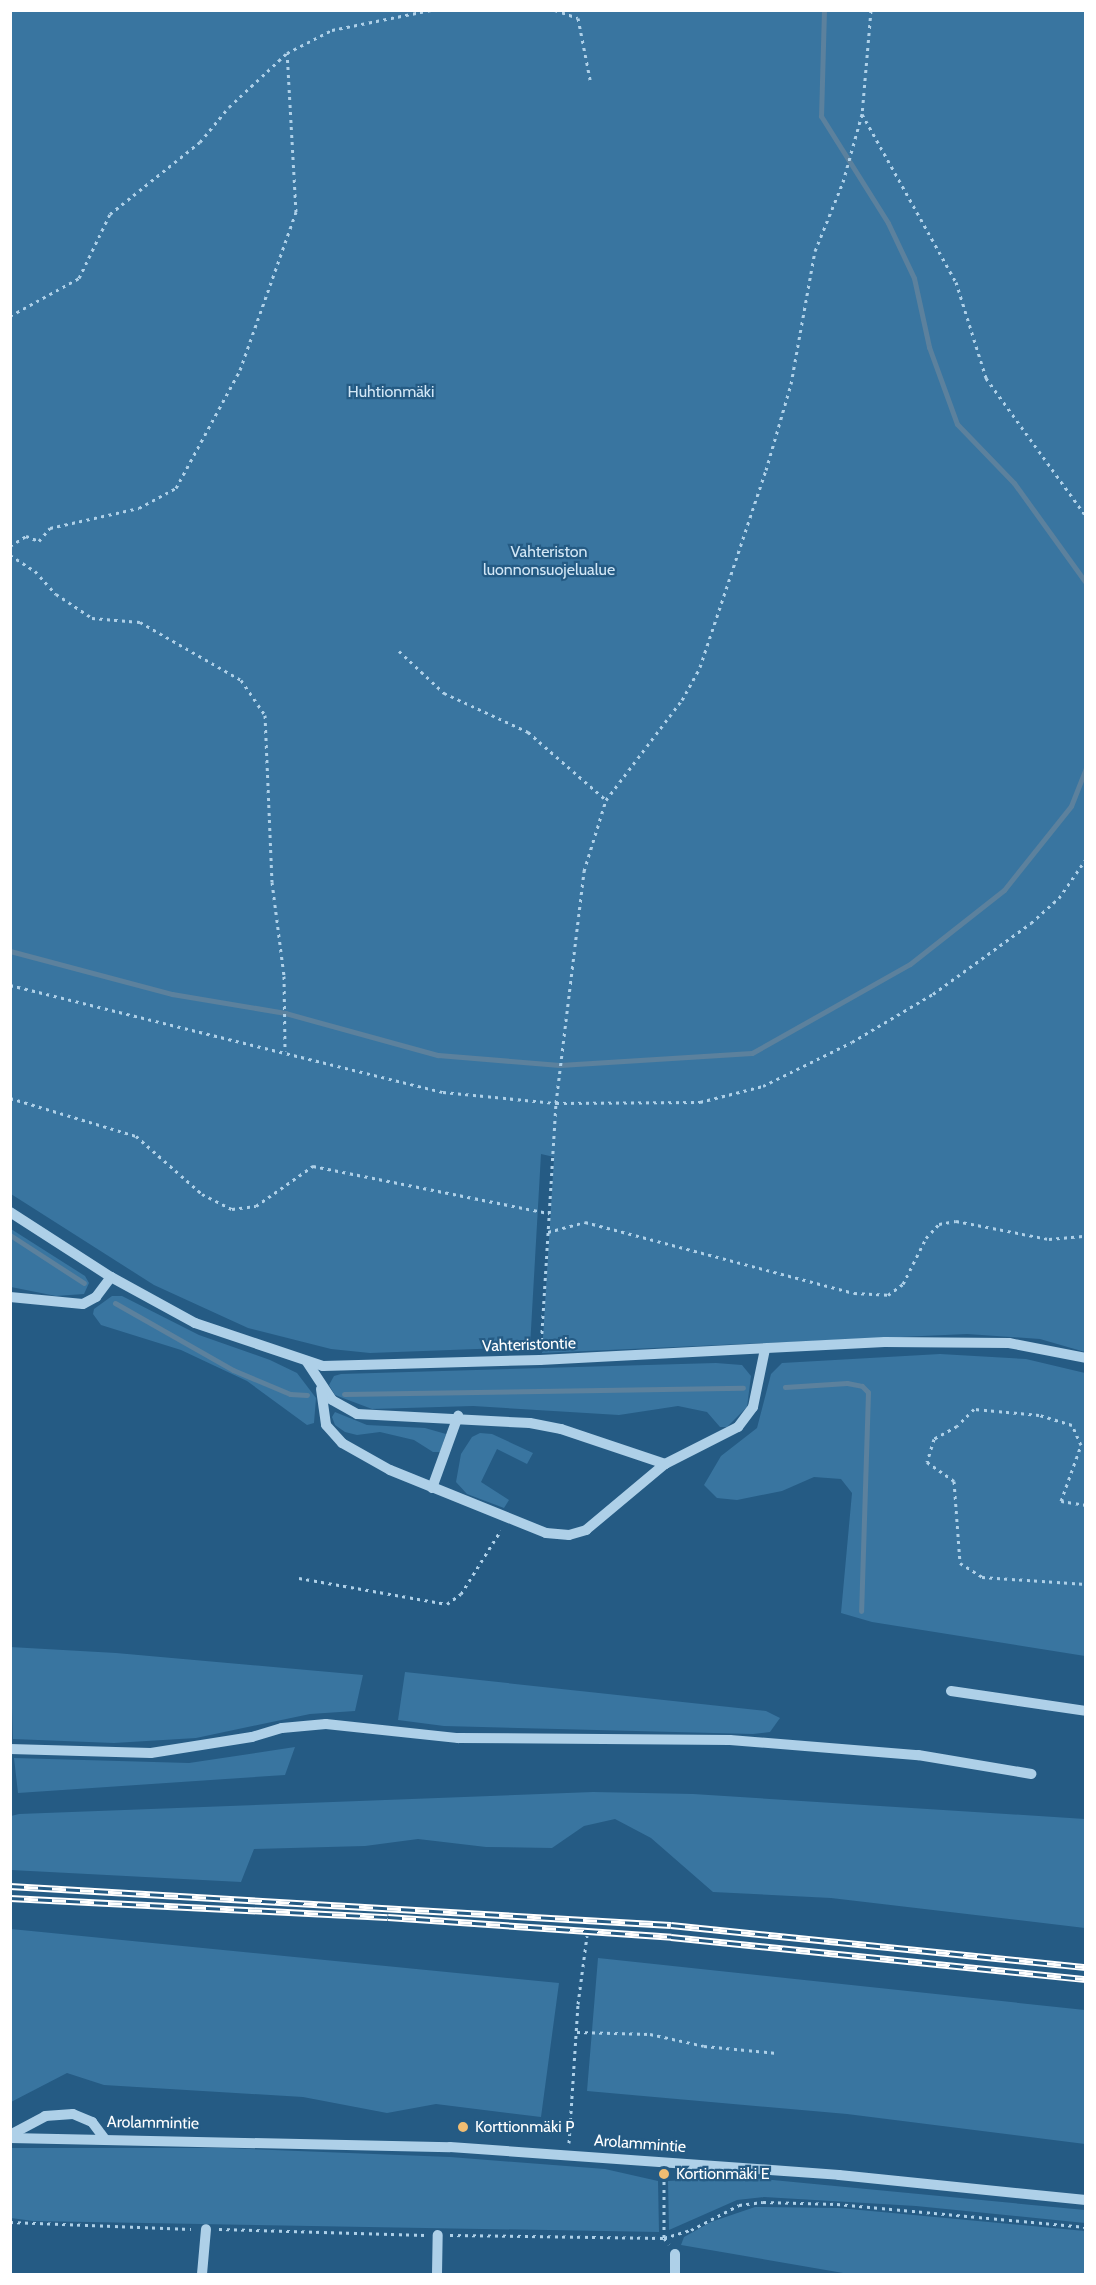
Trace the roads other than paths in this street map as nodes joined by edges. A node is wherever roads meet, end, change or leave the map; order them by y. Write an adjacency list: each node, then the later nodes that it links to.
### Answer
1 (10, 1212): 2 (street, Vahteristontie)
2 (111, 1277): 3 (street); 6 (street, Vahteristontie)
3 (10, 1297)
4 (765, 1349): 5 (street, Vahteristontie); 6 (street, Vahteristontie); 9 (street)
5 (1086, 1359)
6 (307, 1362): 7 (street)
7 (321, 1389): 8 (street); 10 (street)
8 (458, 1416): 9 (street); 10 (street)
9 (665, 1464): 10 (street)
10 (432, 1488)
11 (951, 1691): 12 (street)
12 (1086, 1711)
13 (10, 1749): 14 (street)
14 (1031, 1773)
15 (10, 2137): 16 (street, Arolammintie); 16 (street)
16 (104, 2138): 17 (street, Arolammintie)
17 (1086, 2200)
18 (206, 2229): 21 (street)
19 (438, 2235): 22 (street)
20 (675, 2254): 23 (street)
21 (202, 2274)
22 (436, 2274)
23 (675, 2274)

